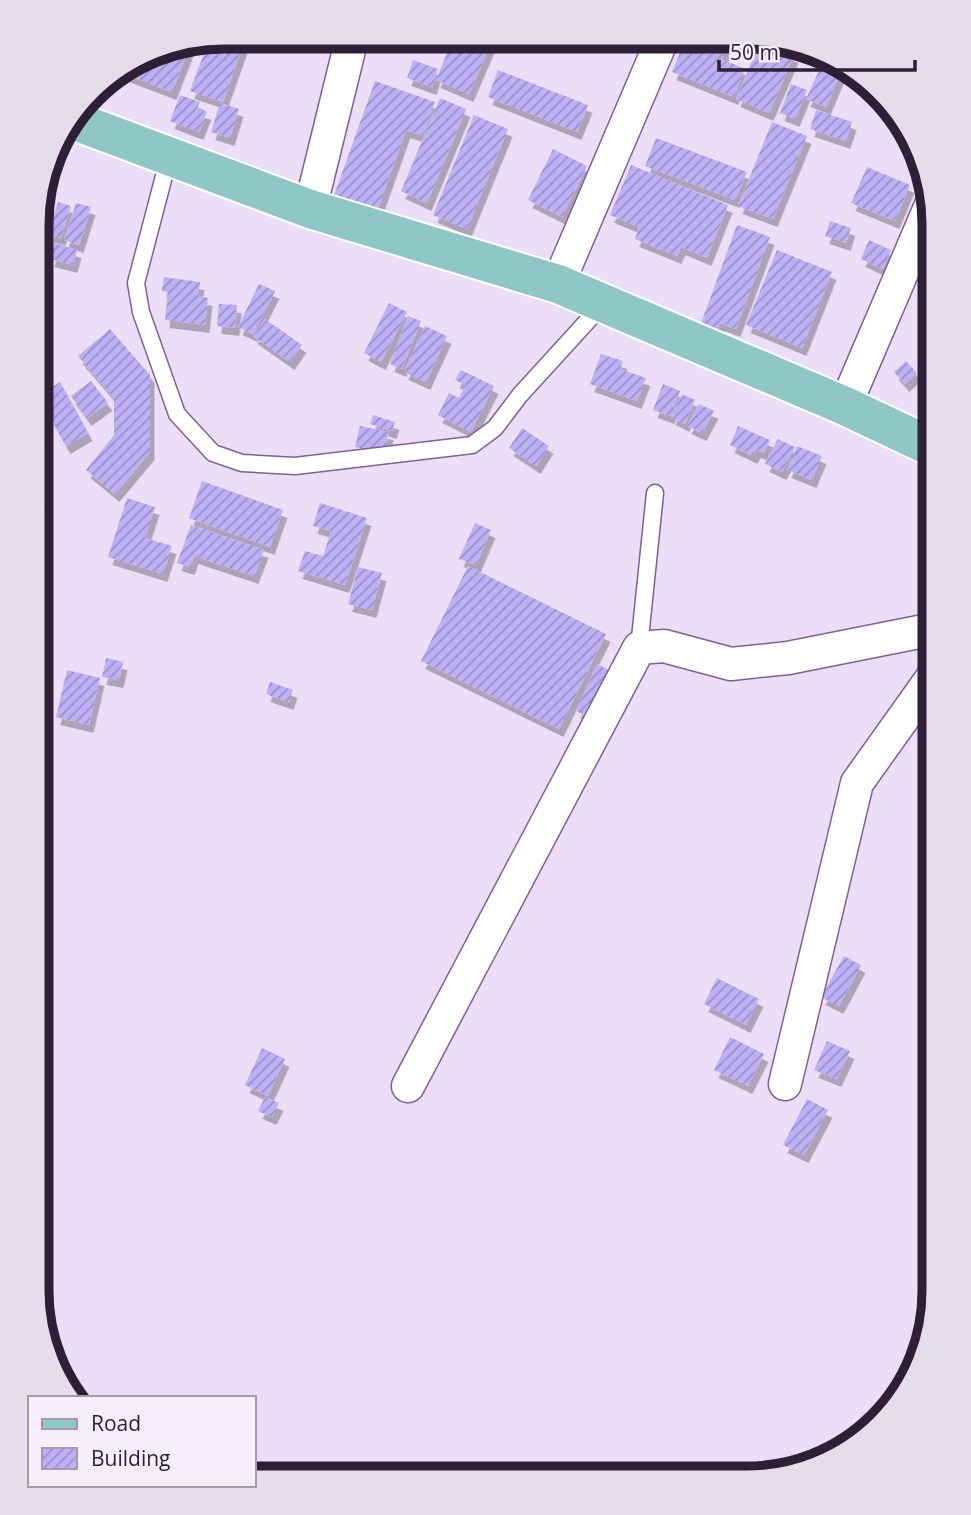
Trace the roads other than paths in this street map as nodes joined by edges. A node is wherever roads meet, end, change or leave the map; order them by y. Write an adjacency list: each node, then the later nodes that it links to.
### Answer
1 (349, 49): 5 (street)
2 (659, 49): 7 (street)
3 (81, 123): 4 (main road)
4 (169, 157): 5 (main road); 8 (lane)
5 (310, 209): 7 (main road)
6 (922, 226): 9 (street)
7 (558, 284): 8 (main road)
8 (603, 304): 9 (main road)
9 (845, 406): 10 (main road)
10 (922, 442)
11 (654, 493): 13 (lane)
12 (922, 631): 13 (street)
13 (639, 648): 16 (street)
14 (922, 692): 15 (street)
15 (785, 1084)
16 (408, 1086)

